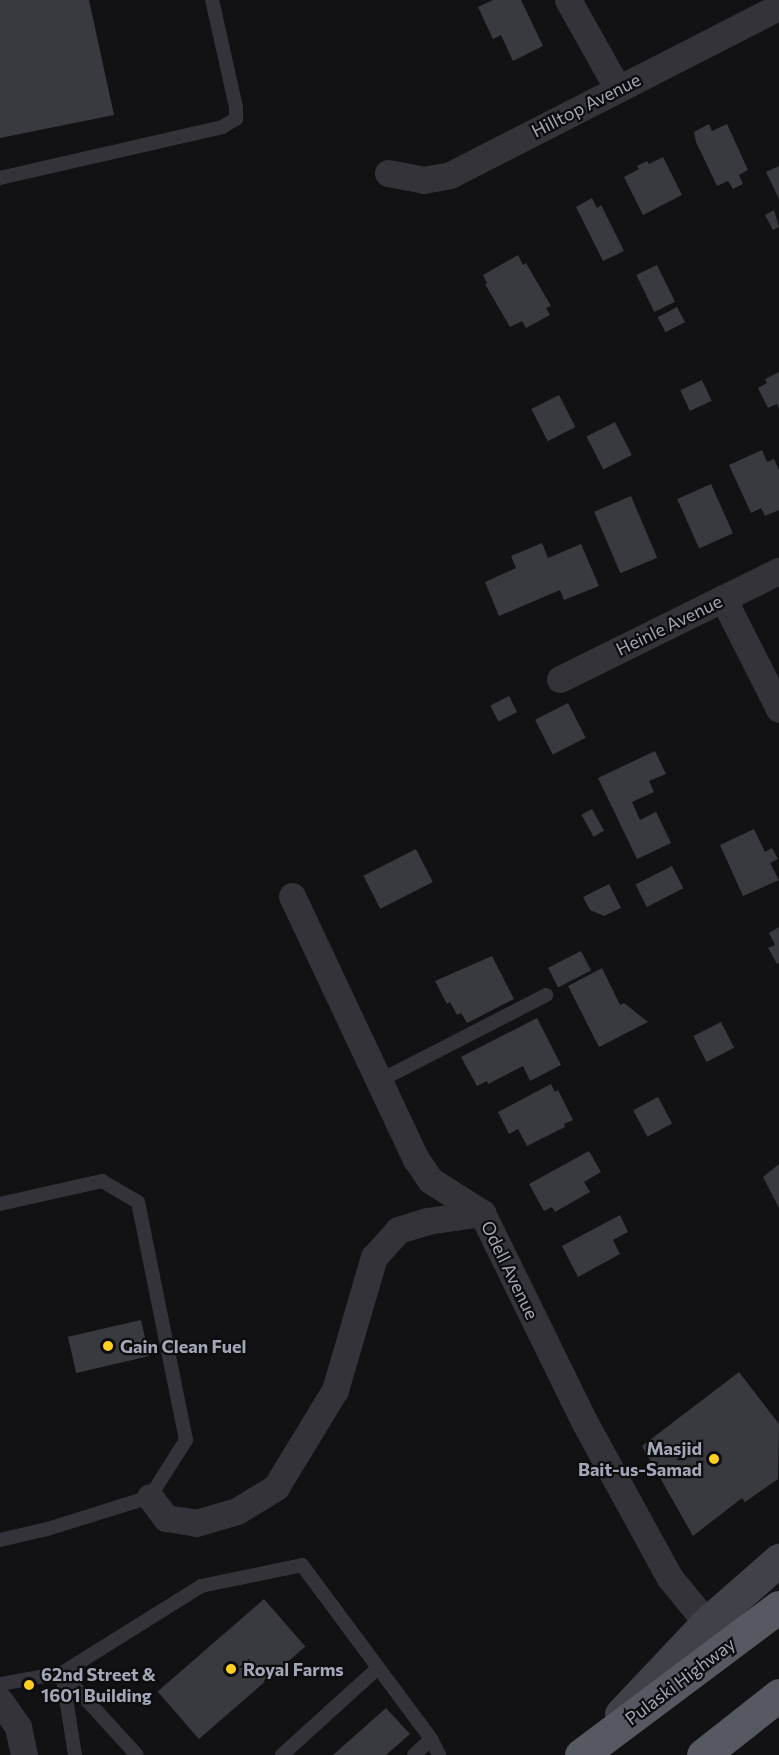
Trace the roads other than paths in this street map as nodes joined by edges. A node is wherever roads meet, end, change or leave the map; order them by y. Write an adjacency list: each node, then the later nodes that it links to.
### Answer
1 (212, 0): 6 (lane)
2 (568, 0): 4 (street)
3 (779, 7): 4 (street, Hilltop Avenue)
4 (618, 89): 5 (street, Hilltop Avenue)
5 (388, 173)
6 (0, 178)
7 (779, 571): 8 (street, Heinle Avenue)
8 (723, 598): 9 (street, Heinle Avenue); 10 (street)
9 (560, 679)
10 (779, 709)
11 (292, 896): 13 (street, Odell Avenue)
12 (546, 995): 13 (lane)
13 (379, 1081): 15 (street, Odell Avenue)
14 (0, 1204): 16 (lane)
15 (482, 1213): 16 (street); 20 (street, Odell Avenue)
16 (150, 1497): 17 (lane)
17 (0, 1540)
18 (779, 1560): 20 (main road)
19 (779, 1607): 27 (highway, Pulaski Highway)
20 (707, 1623): 27 (main road)
21 (378, 1668): 22 (lane); 26 (lane); 31 (lane)
22 (62, 1673): 23 (lane); 29 (lane); 30 (lane)
23 (0, 1684)
24 (779, 1695): 34 (highway)
25 (0, 1701): 28 (street)
26 (431, 1739): 32 (lane); 33 (lane)
27 (585, 1754)
28 (24, 1755)
29 (75, 1755)
30 (138, 1755)
31 (282, 1755)
32 (414, 1755)
33 (439, 1755)
34 (703, 1755)

